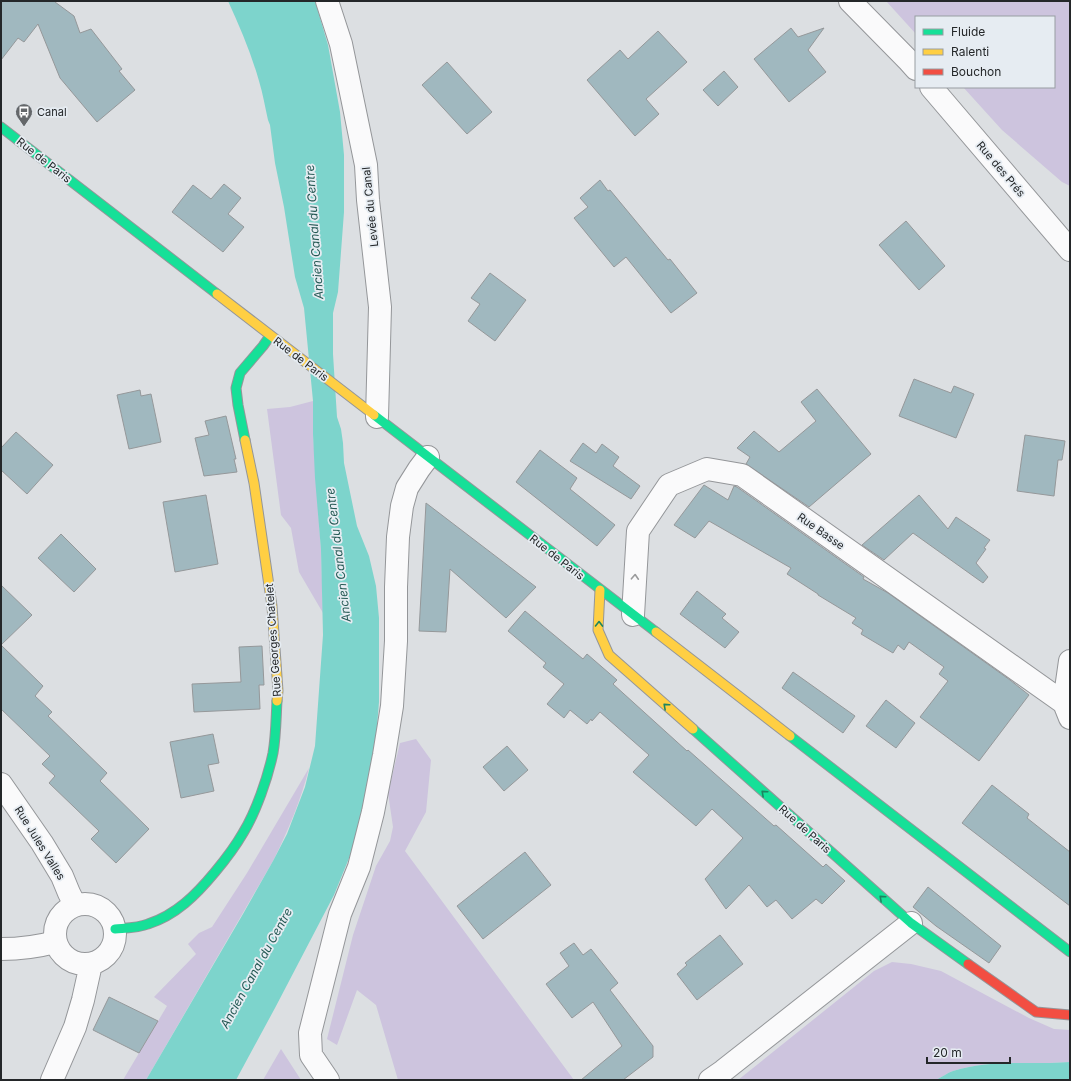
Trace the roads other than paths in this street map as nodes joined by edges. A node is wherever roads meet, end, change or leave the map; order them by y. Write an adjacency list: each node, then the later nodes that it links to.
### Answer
1 (327, 1): 8 (street, Levée du Canal)
2 (850, 1): 3 (street)
3 (915, 68)
4 (932, 88): 6 (street, Rue des Prés)
5 (1, 127): 7 (main road, Rue de Paris)
6 (1070, 250)
7 (274, 338): 8 (main road, Rue de Paris); 17 (main road, Rue Georges Chatelet)
8 (377, 417): 9 (main road, Rue de Paris)
9 (428, 457): 10 (main road, Rue de Paris); 24 (street)
10 (600, 590): 11 (main road, Rue de Paris); 16 (main road, Rue de Paris, one-way to 10)
11 (633, 615): 13 (street, Rue Basse, one-way to 13); 20 (main road, Rue de Paris)
12 (1070, 661): 13 (street)
13 (1067, 710)
14 (1, 784): 15 (street, Rue Jules Valles)
15 (75, 905): 17 (street); 18 (street)
16 (911, 923): 22 (main road, Rue de Paris); 25 (street)
17 (115, 928): 21 (street)
18 (55, 942): 19 (street); 21 (street)
19 (1, 949)
20 (1070, 952)
21 (91, 964): 23 (street)
22 (1070, 1015)
23 (52, 1080)
24 (328, 1080)
25 (710, 1080)

